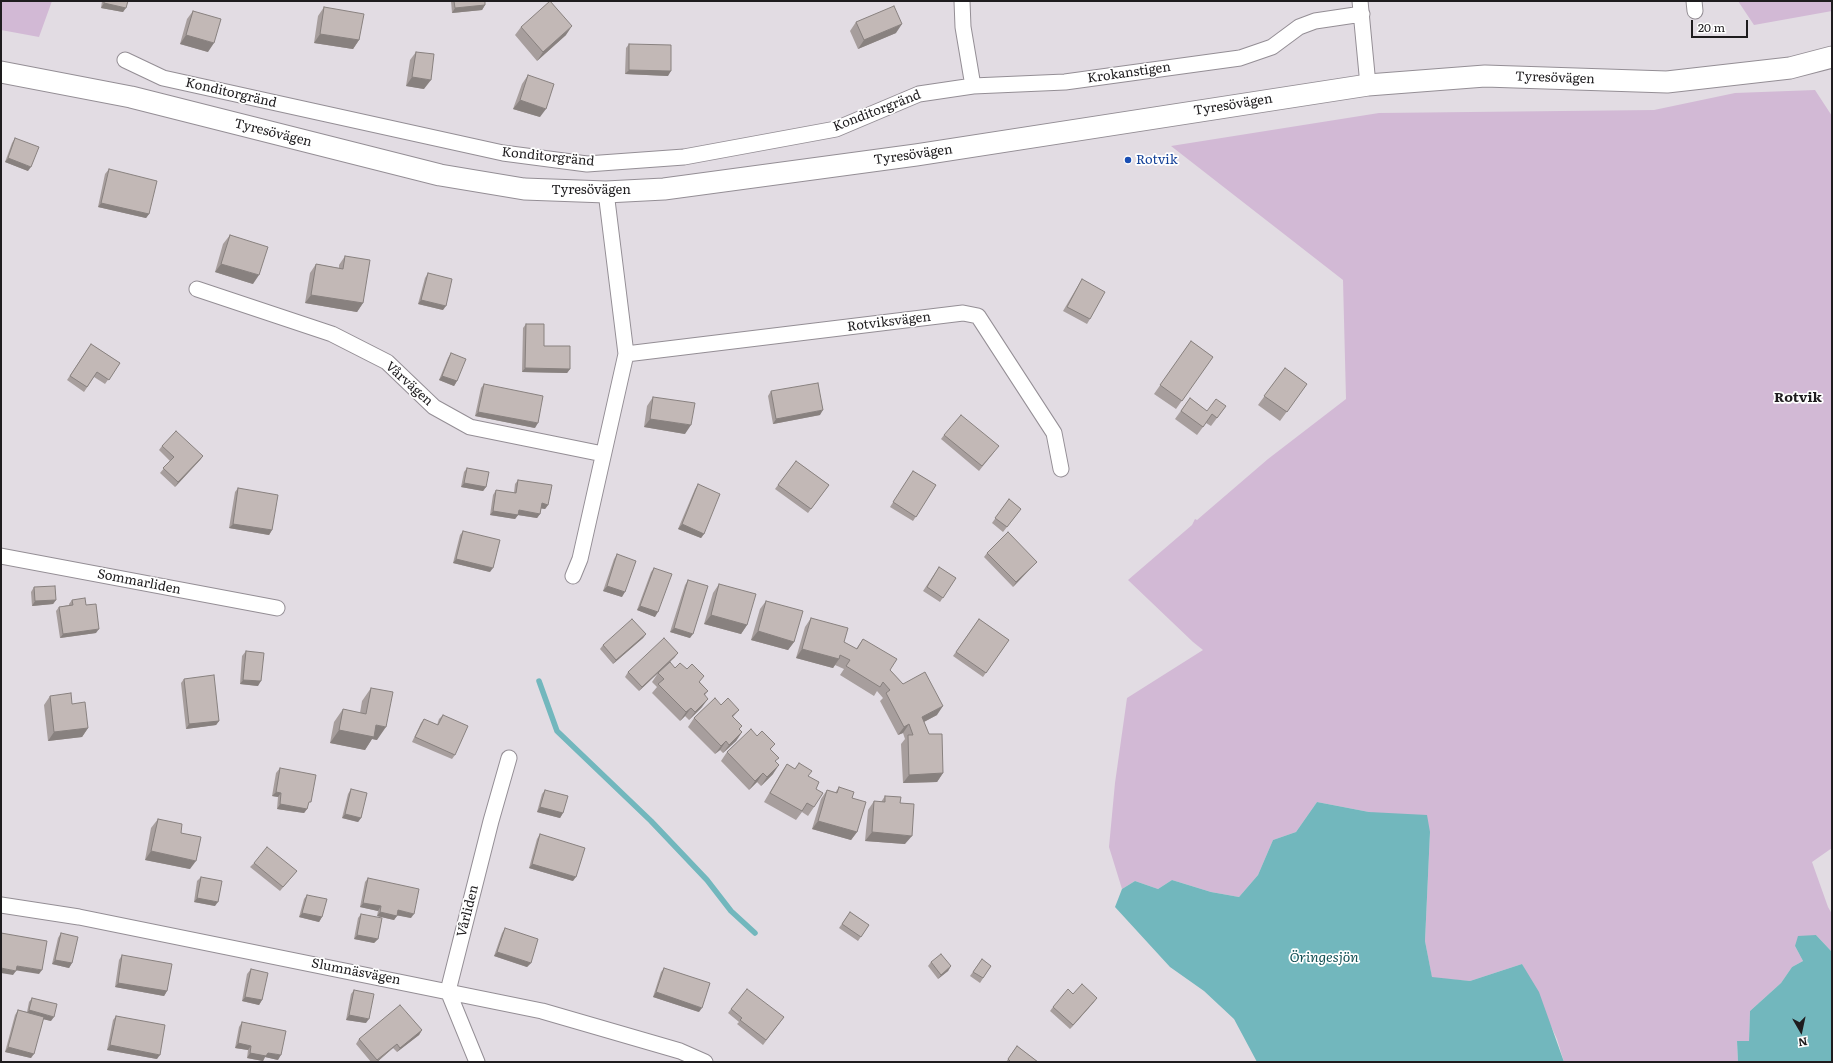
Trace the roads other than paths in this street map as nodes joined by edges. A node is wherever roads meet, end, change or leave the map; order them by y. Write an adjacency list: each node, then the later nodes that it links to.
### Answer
1 (962, 1): 7 (street)
2 (1361, 8): 6 (street); 7 (street, Krokanstigen)
3 (1832, 57): 6 (main road, Tyresövägen)
4 (125, 60): 7 (street, Konditorgränd)
5 (1, 72): 8 (main road, Tyresövägen)
6 (1368, 84): 8 (main road, Tyresövägen)
7 (973, 86)
8 (606, 192): 10 (street)
9 (197, 289): 11 (street, Vårvägen)
10 (626, 354): 11 (street); 12 (street, Rotviksvägen)
11 (603, 454): 14 (street)
12 (1061, 468)
13 (1, 557): 15 (street, Sommarliden)
14 (573, 576)
15 (277, 608)
16 (510, 758): 18 (street, Vårliden)
17 (1, 905): 18 (street, Slumnäsvägen)
18 (448, 991): 19 (street); 20 (street, Slumnäsvägen)
19 (477, 1062)
20 (705, 1062)

